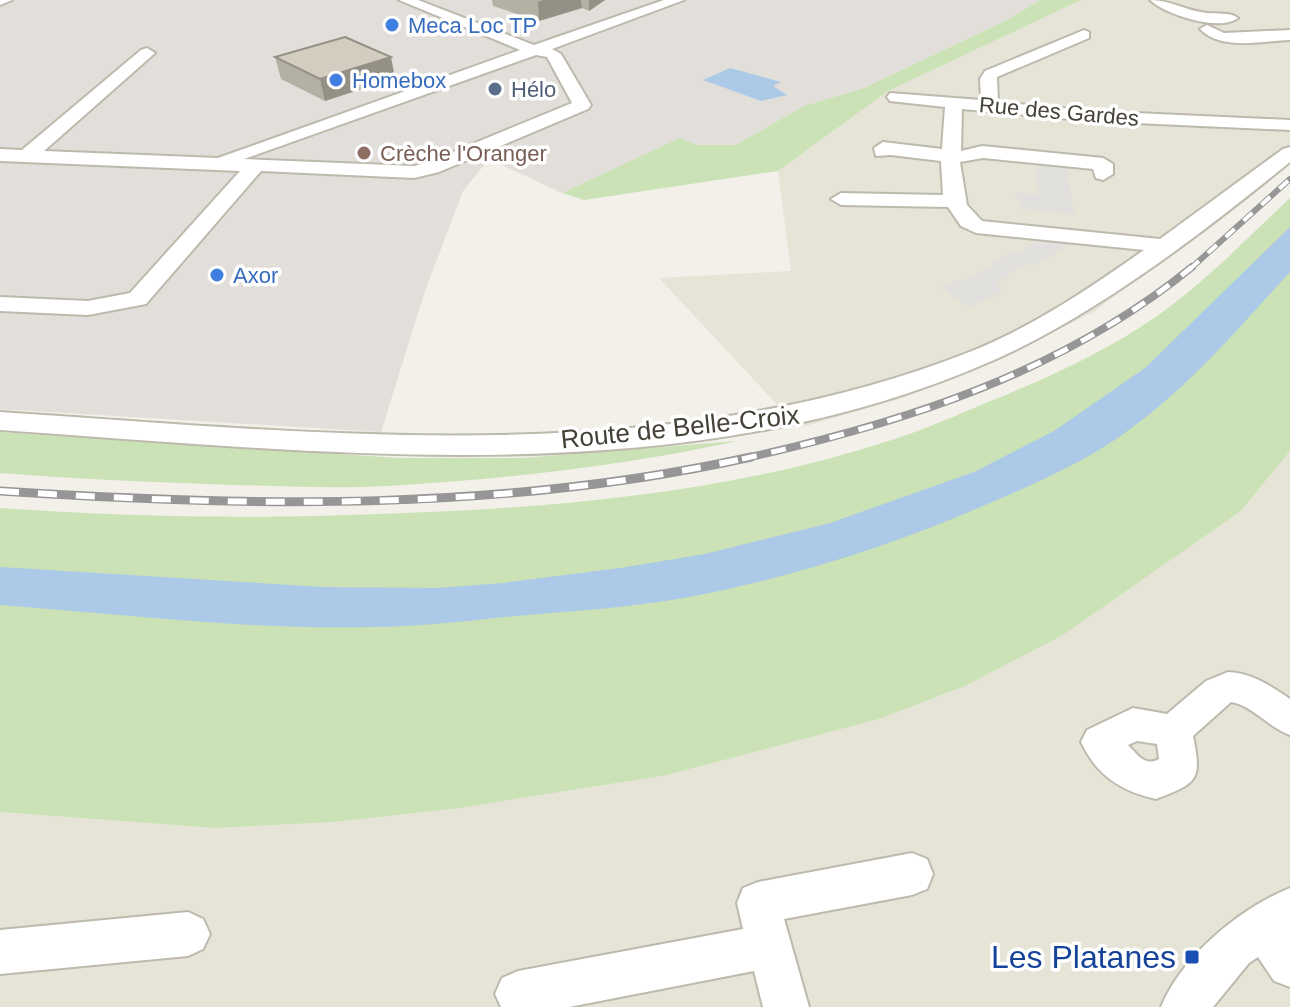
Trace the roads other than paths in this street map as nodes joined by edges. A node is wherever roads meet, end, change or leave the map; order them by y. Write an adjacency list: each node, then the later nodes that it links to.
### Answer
1 (406, 0): 8 (street)
2 (677, 0): 8 (street)
3 (1157, 0): 4 (street)
4 (1232, 18)
5 (1207, 29): 7 (street)
6 (1084, 35): 12 (street)
7 (1290, 35)
8 (530, 49): 19 (street); 20 (street)
9 (147, 53): 17 (street)
10 (896, 97): 11 (street)
11 (954, 103): 12 (street, Rue des Gardes); 18 (street, Rue des Gardes)
12 (990, 106): 13 (street, Rue des Gardes)
13 (1290, 125)
14 (883, 152): 18 (street)
15 (1290, 153): 24 (street, Route de Belle-Croix)
16 (0, 155): 17 (street)
17 (27, 156): 19 (street)
18 (951, 156): 21 (street); 23 (street, Rue des Gardes)
19 (218, 163): 20 (street)
20 (255, 166): 25 (street)
21 (1103, 174)
22 (841, 199): 23 (street)
23 (957, 201): 24 (street)
24 (1164, 246): 26 (street, Route de Belle-Croix)
25 (0, 304)
26 (0, 421)
27 (1290, 719): 28 (street)
28 (1173, 731)
29 (912, 874): 32 (street)
30 (1277, 919): 34 (street); 37 (street)
31 (188, 934): 33 (street)
32 (770, 946): 35 (street); 36 (street)
33 (0, 952)
34 (1290, 965)
35 (518, 994)
36 (786, 1007)
37 (1184, 1007)

